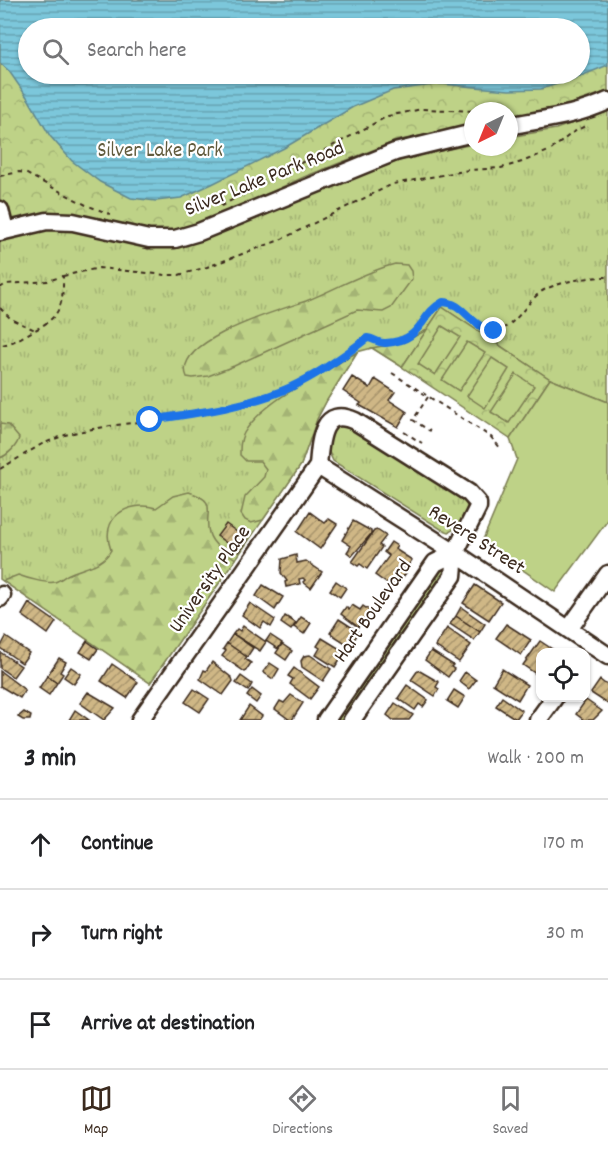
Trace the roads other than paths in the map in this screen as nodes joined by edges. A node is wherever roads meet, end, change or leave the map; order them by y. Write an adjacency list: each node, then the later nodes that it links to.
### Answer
1 (608, 101): 2 (street)
2 (518, 125)
3 (464, 135): 5 (street, Silver Lake Park Road)
4 (0, 210): 5 (street)
5 (3, 231)
6 (318, 466): 7 (street, Revere Street); 7 (street); 14 (street, University Place)
7 (455, 553): 9 (street, Revere Street); 15 (street, Hart Boulevard); 16 (street, Hart Boulevard)
8 (608, 574): 9 (street)
9 (569, 629): 10 (street, Revere Street)
10 (587, 648)
11 (590, 650): 12 (street, Revere Street)
12 (608, 656)
13 (551, 702): 17 (street)
14 (140, 720)
15 (326, 720)
16 (352, 720)
17 (538, 720)

